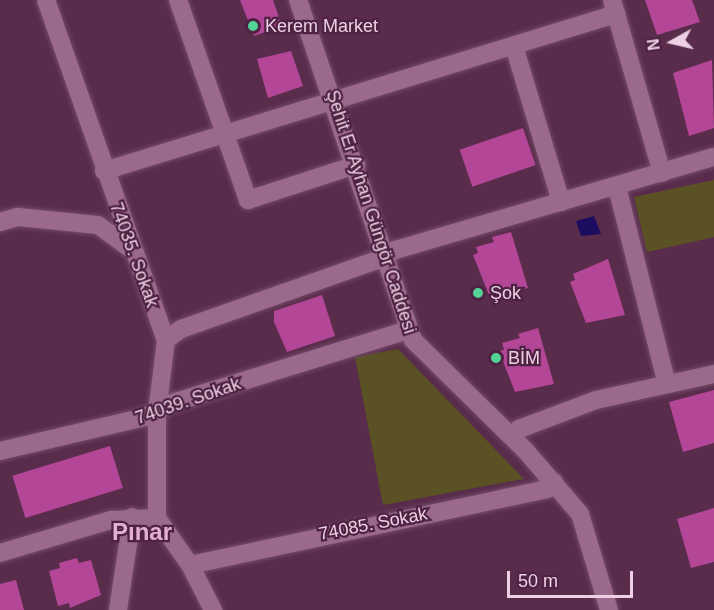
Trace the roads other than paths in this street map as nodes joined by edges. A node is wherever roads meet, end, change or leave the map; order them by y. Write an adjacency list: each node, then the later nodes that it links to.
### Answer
1 (46, 0): 10 (street, 74035. Sokak)
2 (178, 0): 7 (street)
3 (298, 0): 6 (street, Şehit Er Ayhan Güngör Caddesi)
4 (614, 7): 5 (street); 11 (street)
5 (514, 46): 6 (street); 13 (street)
6 (334, 99): 7 (street); 9 (street, Şehit Er Ayhan Güngör Caddesi)
7 (226, 137): 9 (street); 10 (street)
8 (714, 158): 11 (street)
9 (356, 165): 16 (street, Şehit Er Ayhan Güngör Caddesi)
10 (104, 171): 15 (street, 74035. Sokak)
11 (662, 173): 12 (street)
12 (617, 187): 13 (street); 20 (street)
13 (561, 202): 16 (street)
14 (0, 222): 15 (street)
15 (130, 248): 18 (street, 74035. Sokak)
16 (386, 255): 17 (street, Şehit Er Ayhan Güngör Caddesi); 18 (street)
17 (408, 330): 21 (street, 74039. Sokak); 22 (street, Şehit Er Ayhan Güngör Caddesi)
18 (166, 340): 21 (street, 74035. Sokak)
19 (714, 374): 20 (street)
20 (667, 384): 22 (street)
21 (157, 412): 23 (street, 74039. Sokak); 26 (street, 74035. Sokak)
22 (511, 436): 24 (street, Şehit Er Ayhan Güngör Caddesi)
23 (0, 451)
24 (554, 482): 28 (street, 74085. Sokak); 31 (street, Şehit Er Ayhan Güngör Caddesi)
25 (132, 517): 26 (street); 27 (street); 29 (street)
26 (157, 518): 28 (street)
27 (0, 553)
28 (190, 564): 30 (street)
29 (118, 610)
30 (213, 610)
31 (609, 610)

